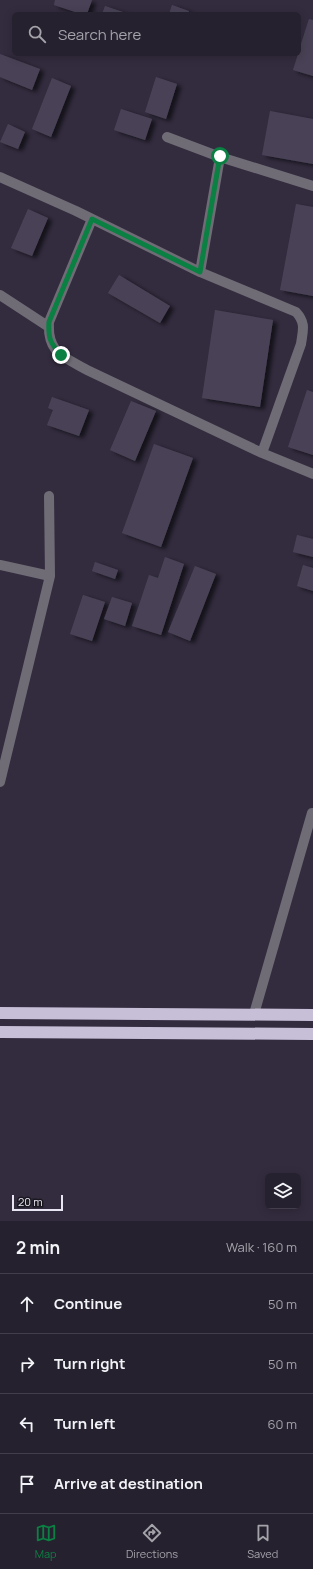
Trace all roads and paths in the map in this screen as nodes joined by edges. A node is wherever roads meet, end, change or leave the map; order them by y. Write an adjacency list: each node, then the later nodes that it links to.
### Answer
1 (167, 137): 2 (street)
2 (220, 156): 4 (street); 6 (street)
3 (0, 177): 5 (street)
4 (313, 186)
5 (92, 219): 6 (street); 8 (street)
6 (200, 272): 9 (street)
7 (0, 295): 8 (street)
8 (49, 327): 9 (street)
9 (262, 453): 10 (street)
10 (313, 474)
11 (49, 496): 13 (street)
12 (0, 565): 13 (street)
13 (50, 576): 14 (street)
14 (0, 782)
15 (312, 813): 17 (street)
16 (0, 1013): 17 (highway)
17 (254, 1014): 18 (highway)
18 (313, 1015)
19 (0, 1032): 20 (highway)
20 (313, 1034)

